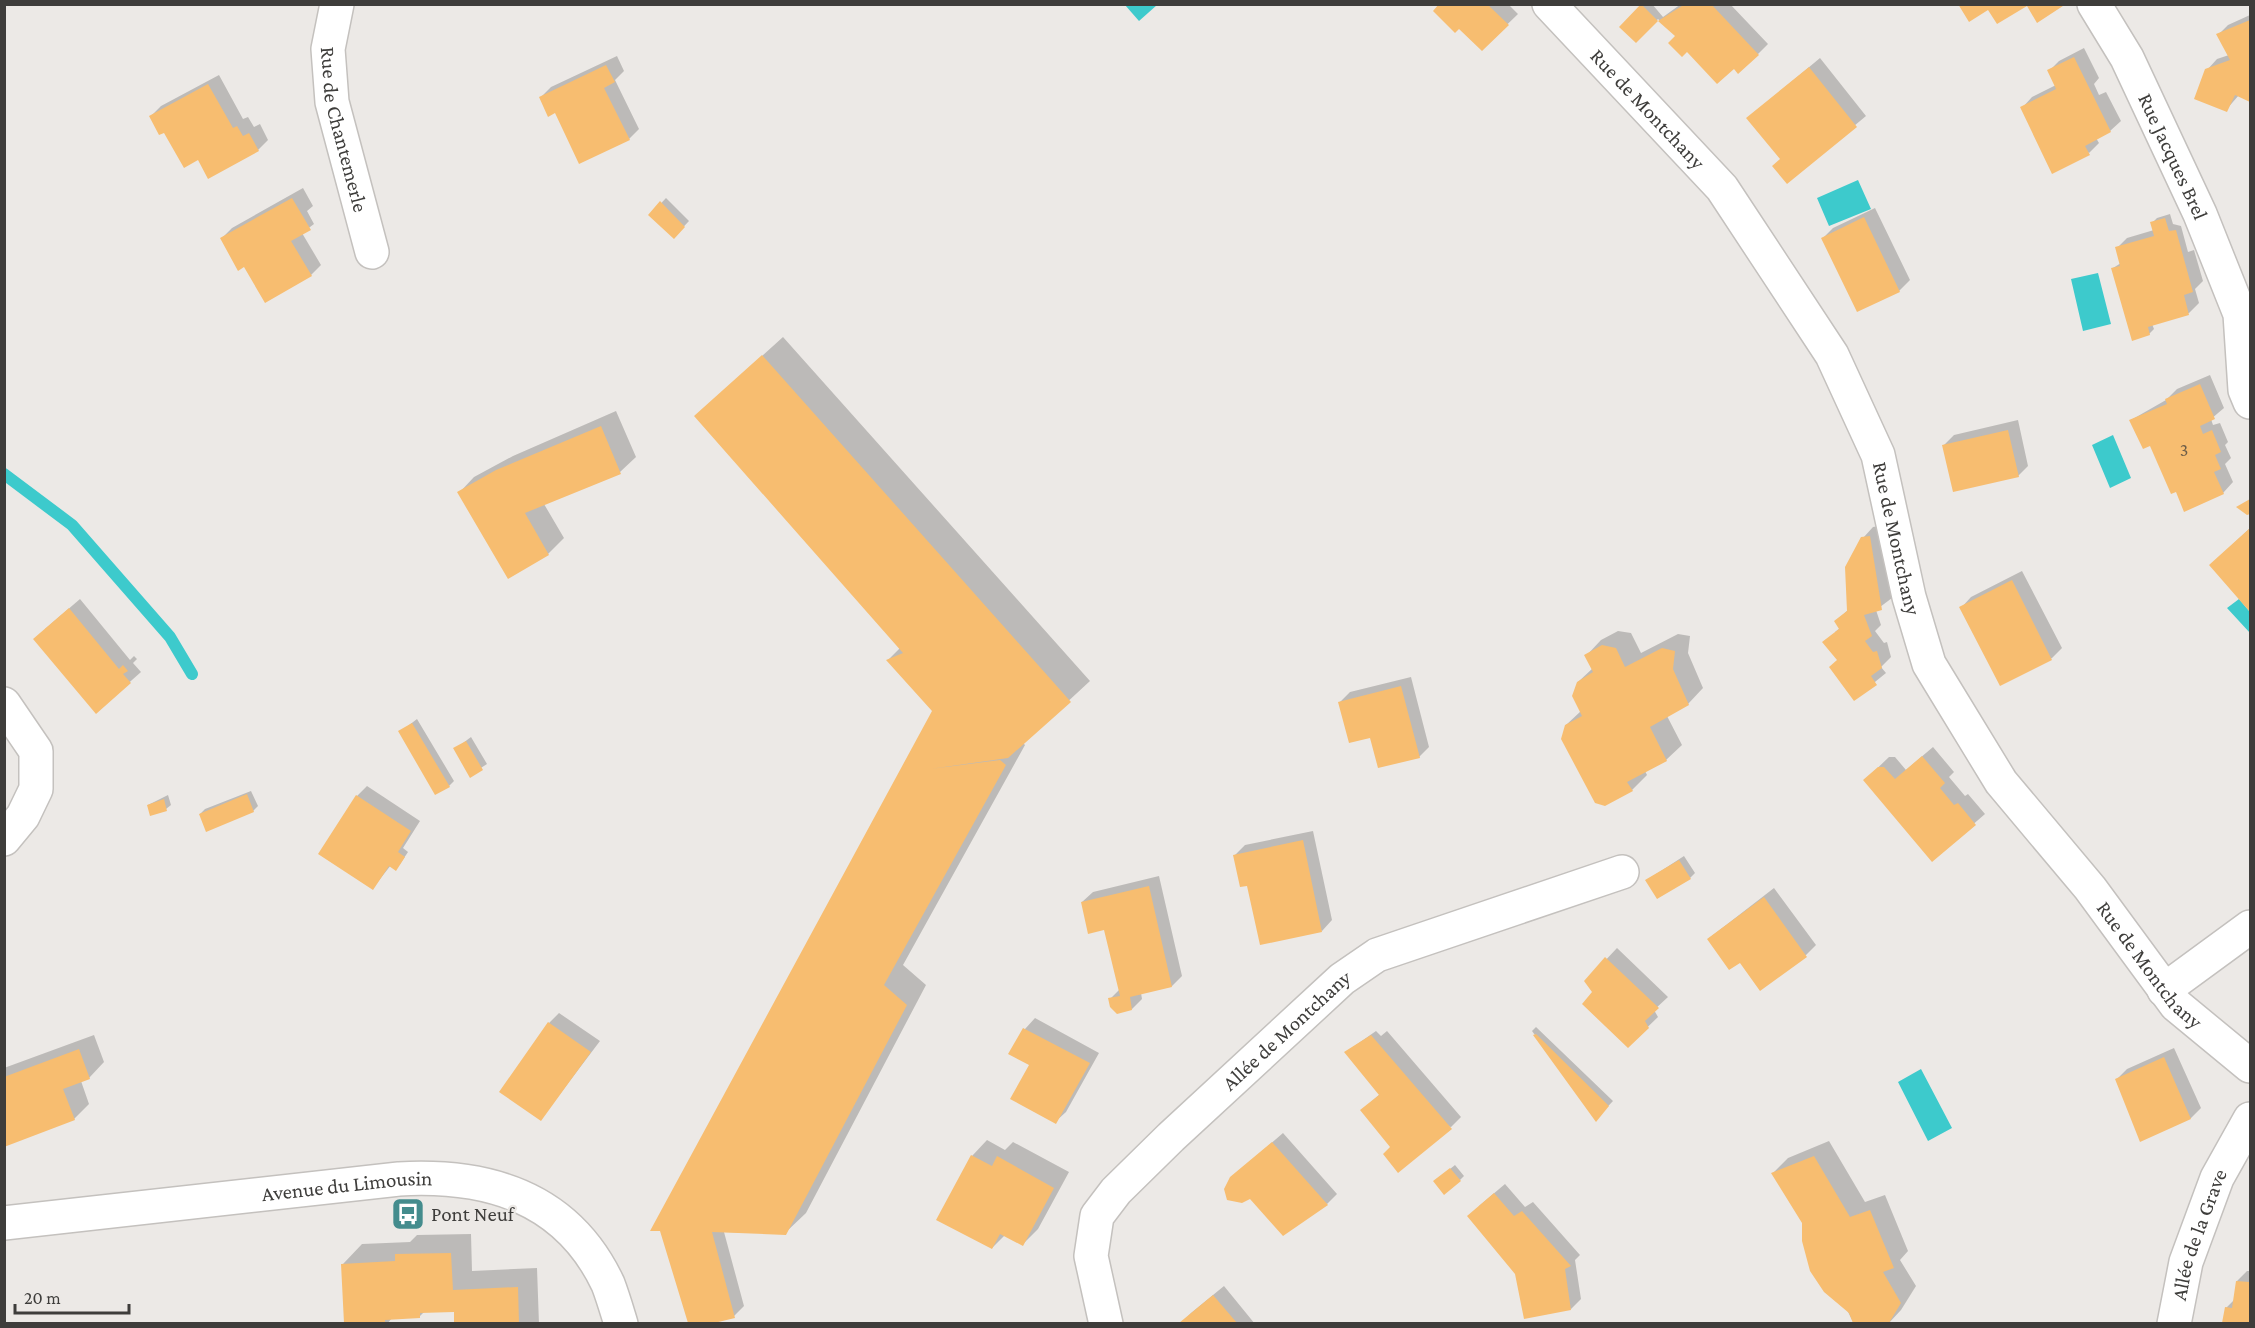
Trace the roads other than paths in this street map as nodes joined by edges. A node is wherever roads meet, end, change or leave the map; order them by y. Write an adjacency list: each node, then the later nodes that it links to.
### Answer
1 (338, 4): 4 (street, Rue de Chantemerle)
2 (1549, 4): 11 (street, Rue de Montchany)
3 (2094, 4): 5 (street, Rue Jacques Brel)
4 (372, 252)
5 (2245, 313): 6 (street, Rue Jacques Brel)
6 (2250, 402)
7 (4, 704): 8 (street)
8 (4, 839)
9 (1622, 872): 16 (street, Allée de Montchany)
10 (2250, 927): 11 (street)
11 (2164, 990): 12 (street, Rue de Montchany)
12 (2250, 1066)
13 (2250, 1119): 17 (street, Allée de la Grave)
14 (4, 1223): 15 (street, Avenue du Limousin)
15 (621, 1323)
16 (1106, 1323)
17 (2174, 1323)

